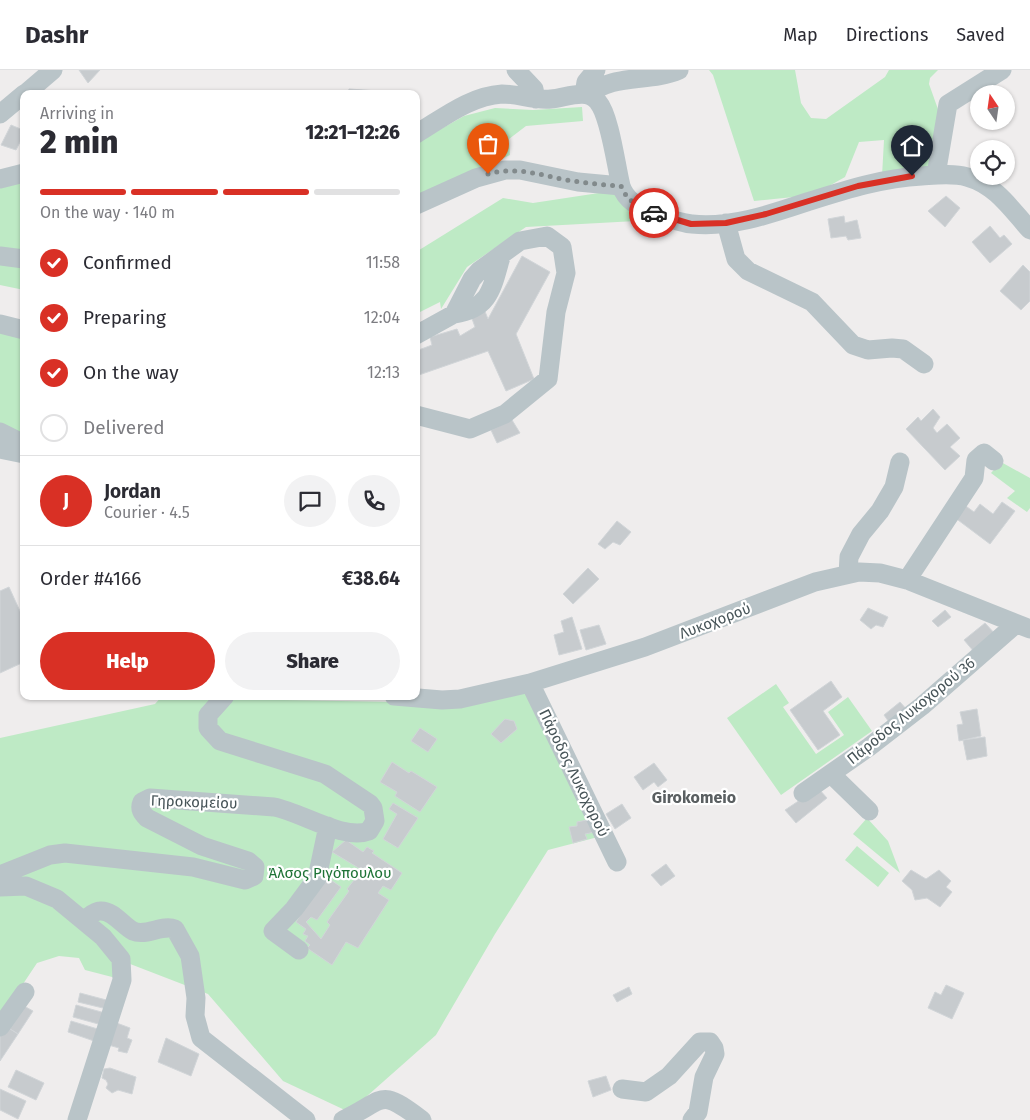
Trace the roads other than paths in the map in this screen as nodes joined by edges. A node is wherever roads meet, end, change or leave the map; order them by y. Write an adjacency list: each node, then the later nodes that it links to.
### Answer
1 (53, 70): 6 (street)
2 (516, 70): 9 (street)
3 (596, 70): 7 (street)
4 (679, 70): 7 (street)
5 (1002, 70): 13 (street)
6 (29, 90)
7 (586, 95): 9 (street); 15 (street)
8 (20, 97): 10 (street)
9 (536, 99): 11 (street)
10 (0, 114)
11 (420, 132)
12 (20, 174): 14 (street)
13 (936, 175): 17 (street); 18 (street)
14 (0, 179)
15 (621, 186): 16 (street); 17 (street)
16 (420, 203)
17 (726, 223): 24 (street)
18 (1030, 230)
19 (0, 256): 20 (street)
20 (20, 258)
21 (0, 324): 22 (street)
22 (20, 329)
23 (420, 333): 25 (street)
24 (924, 364)
25 (420, 416)
26 (0, 432): 27 (street)
27 (20, 442)
28 (0, 449): 29 (street)
29 (20, 453)
30 (994, 461): 33 (street)
31 (900, 462): 32 (street)
32 (848, 574): 33 (street, Λυκοχορού); 35 (street, Λυκοχορού)
33 (906, 580): 34 (street, Λυκοχορού)
34 (1023, 626): 38 (street, Πάροδος Λυκοχορού 36)
35 (530, 683): 36 (street, Λυκοχορού); 42 (street, Πάροδος Λυκοχορού)
36 (420, 698)
37 (221, 700): 41 (street, Γηροκομείου)
38 (832, 774): 39 (street, Πάροδος Λυκοχορού 36); 40 (street)
39 (803, 793)
40 (869, 811)
41 (328, 826): 43 (street, Γηροκομείου); 46 (street)
42 (618, 862)
43 (0, 875)
44 (0, 887): 45 (street)
45 (84, 920): 50 (street); 51 (street)
46 (299, 950)
47 (25, 992): 48 (street)
48 (0, 1027)
49 (622, 1089): 54 (street)
50 (77, 1120)
51 (306, 1120)
52 (343, 1120): 53 (street)
53 (422, 1120)
54 (692, 1120)

